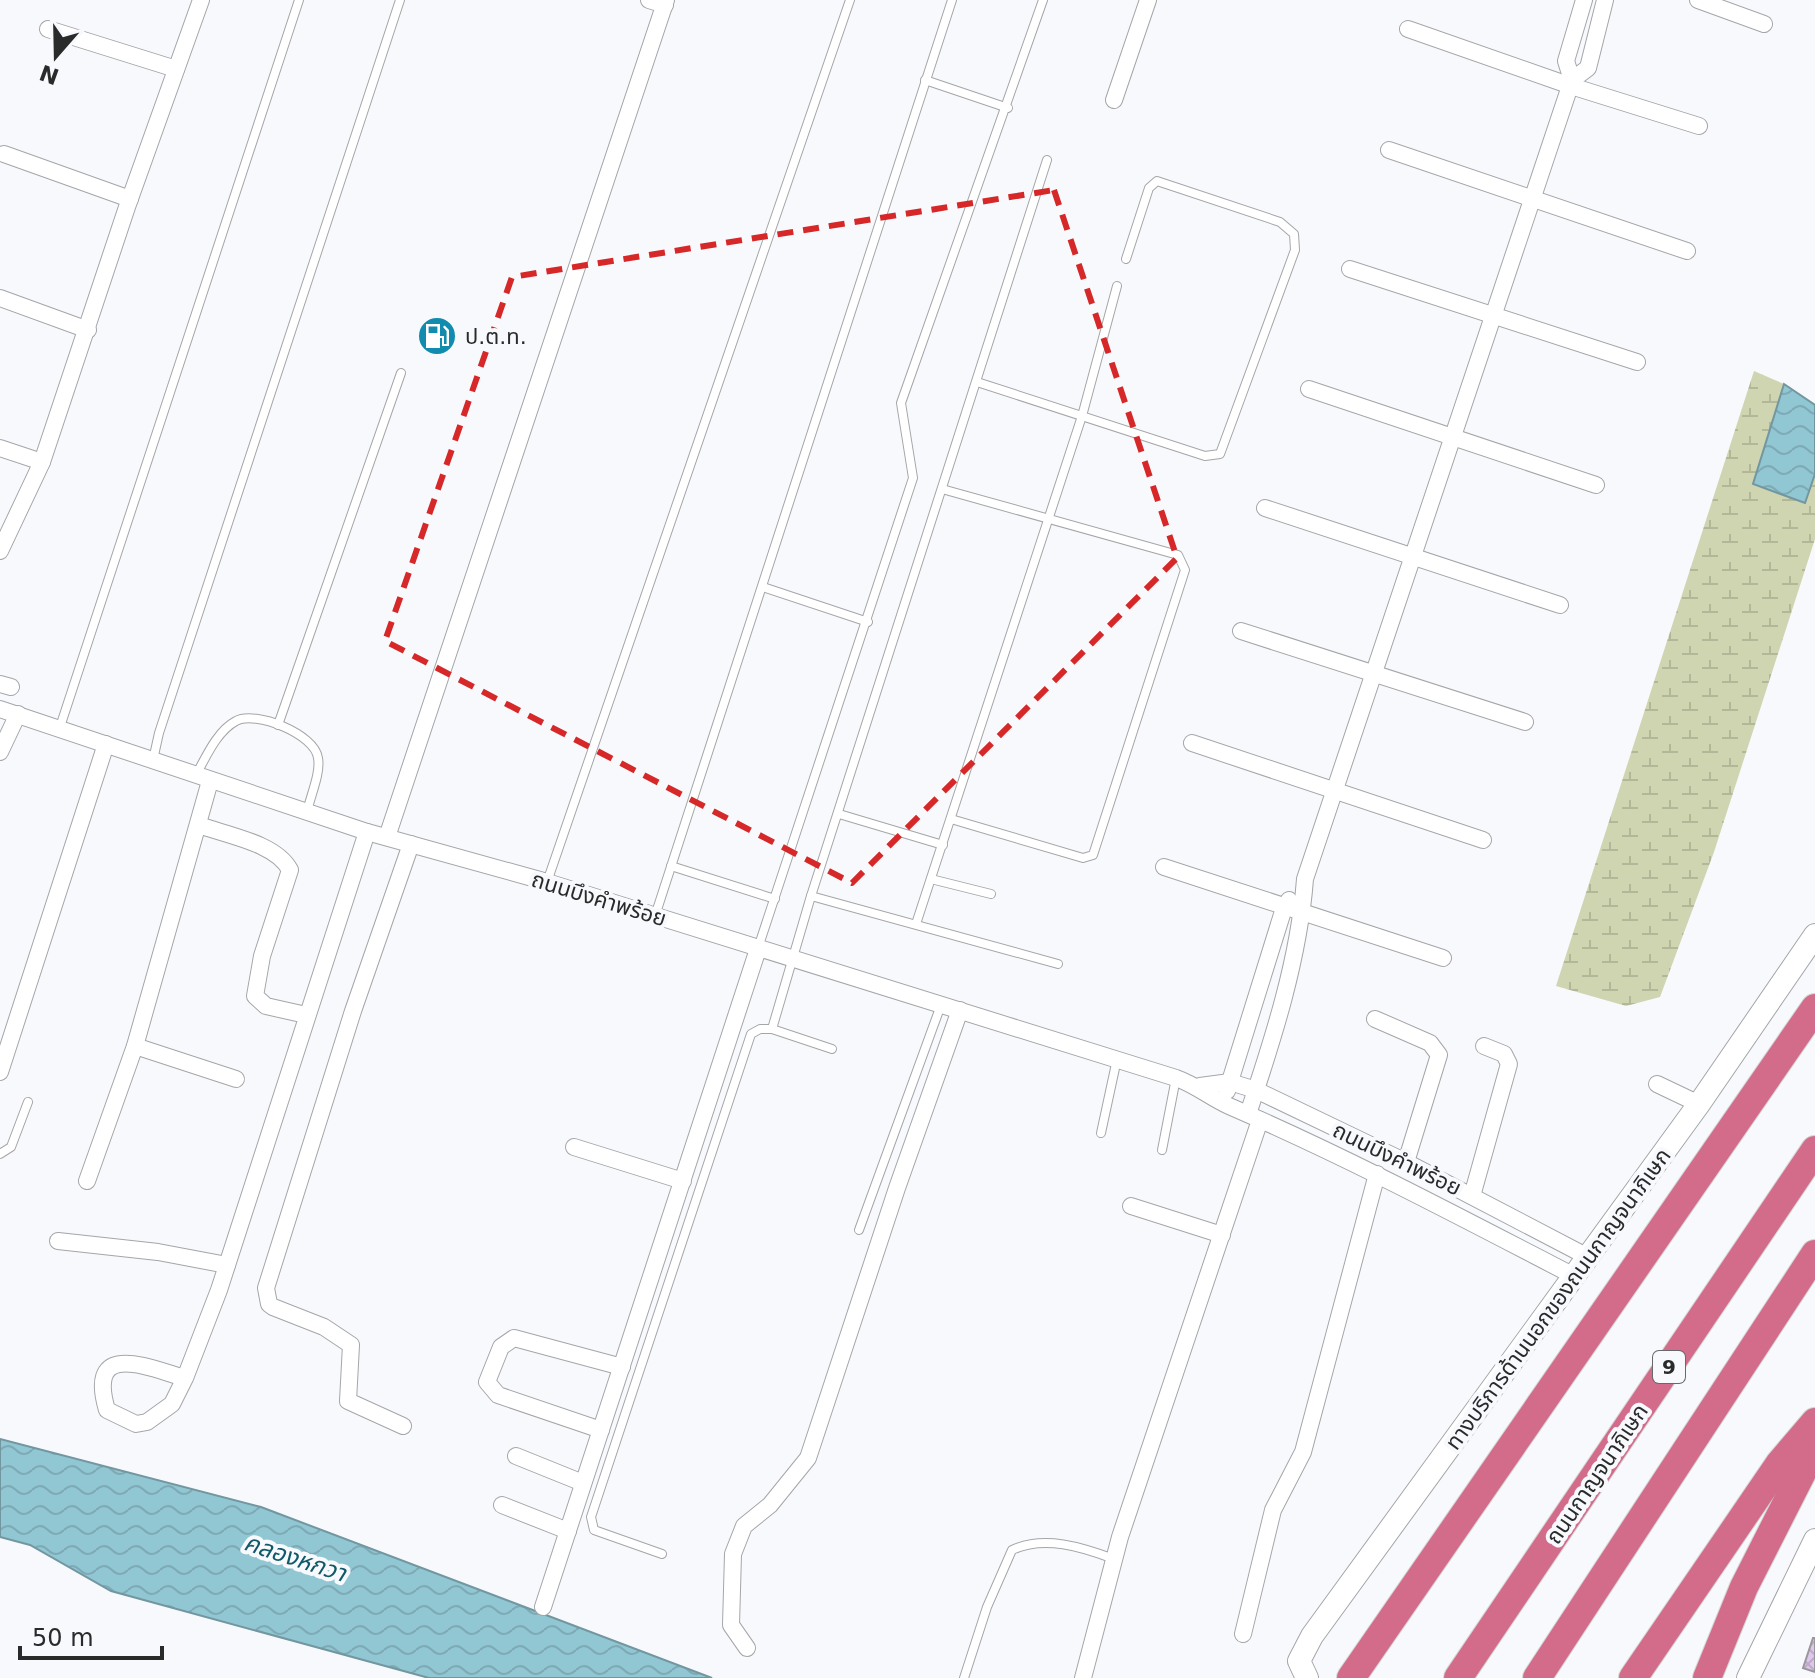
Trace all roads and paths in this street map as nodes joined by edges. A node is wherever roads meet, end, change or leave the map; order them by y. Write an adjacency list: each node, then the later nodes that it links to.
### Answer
1 (201, 0): 15 (street)
2 (299, 0): 56 (lane)
3 (400, 0): 60 (lane)
4 (850, 0): 76 (lane)
5 (952, 0): 16 (lane)
6 (1043, 0): 19 (lane)
7 (1148, 0): 18 (street)
8 (1584, 0): 17 (street)
9 (1605, 0): 17 (street)
10 (1698, 0): 12 (street)
11 (660, 2): 68 (street)
12 (1764, 24)
13 (48, 29): 15 (street)
14 (1408, 29): 17 (street)
15 (176, 69): 25 (street)
16 (925, 80): 19 (lane); 47 (lane)
17 (1572, 83): 20 (street); 24 (street)
18 (1114, 100)
19 (1008, 108): 49 (lane)
20 (1699, 126)
21 (1389, 150): 24 (street)
22 (4, 154): 25 (street)
23 (1047, 160): 35 (lane)
24 (1533, 197): 26 (street); 31 (street)
25 (130, 199): 32 (street)
26 (1687, 251)
27 (1126, 259): 37 (lane)
28 (1350, 269): 31 (street)
29 (1117, 286): 37 (lane)
30 (0, 298): 32 (street)
31 (1494, 317): 33 (street); 38 (street)
32 (88, 330): 40 (street)
33 (1637, 362)
34 (401, 373): 55 (lane)
35 (977, 382): 37 (lane); 42 (lane)
36 (1309, 389): 38 (street)
37 (1082, 416): 44 (lane)
38 (1453, 439): 41 (street); 46 (street)
39 (0, 448): 40 (street)
40 (42, 462): 45 (street)
41 (1596, 485)
42 (942, 489): 44 (lane); 64 (lane)
43 (1265, 508): 46 (street)
44 (1049, 517): 65 (lane); 65 (lane)
45 (0, 551)
46 (1415, 556): 48 (street); 51 (street)
47 (763, 587): 49 (lane); 72 (lane)
48 (1560, 605)
49 (868, 622): 79 (lane)
50 (1241, 631): 51 (street)
51 (1376, 673): 54 (street); 62 (street)
52 (0, 709): 53 (street, ถนนบึงคำพร้อย)
53 (18, 714): 56 (street, ถนนบึงคำพร้อย); 59 (street)
54 (1525, 722)
55 (278, 725): 61 (lane); 63 (lane)
56 (60, 727): 58 (street, ถนนบึงคำพร้อย)
57 (1192, 743): 62 (street)
58 (106, 744): 60 (street, ถนนบึงคำพร้อย); 101 (street)
59 (0, 752)
60 (153, 761): 61 (street, ถนนบึงคำพร้อย)
61 (203, 778): 63 (street, ถนนบึงคำพร้อย); 66 (street)
62 (1337, 792): 69 (street); 75 (street)
63 (307, 813): 67 (street, ถนนบึงคำพร้อย)
64 (839, 814): 71 (lane); 78 (lane)
65 (951, 819): 71 (lane)
66 (199, 825): 94 (street); 97 (street)
67 (367, 832): 68 (street, ถนนบึงคำพร้อย); 94 (street)
68 (387, 837): 70 (street, ถนนบึงคำพร้อย)
69 (1483, 840)
70 (411, 844): 76 (street, ถนนบึงคำพร้อย); 133 (street)
71 (943, 845): 74 (lane)
72 (671, 866): 79 (lane); 82 (lane)
73 (1164, 867): 80 (street)
74 (931, 879): 77 (lane); 83 (lane)
75 (1305, 879): 80 (street); 81 (street)
76 (547, 882): 82 (street, ถนนบึงคำพร้อย)
77 (991, 894)
78 (811, 896): 83 (lane); 87 (lane)
79 (775, 899): 85 (lane)
80 (1284, 908): 81 (street); 90 (street)
81 (1303, 914): 86 (street); 93 (street)
82 (655, 916): 85 (street, ถนนบึงคำพร้อย)
83 (916, 924): 88 (lane)
84 (1815, 935): 110 (main road, ทางบริการด้านนอกของถนนกาญจนาภิเษก)
85 (758, 949): 87 (street, ถนนบึงคำพร้อย); 120 (street)
86 (1443, 958)
87 (795, 960): 89 (street, ถนนบึงคำพร้อย); 96 (lane)
88 (1058, 964)
89 (941, 1004): 92 (street, ถนนบึงคำพร้อย); 123 (lane)
90 (1255, 1006): 93 (street); 104 (street)
91 (1815, 1008): 150 (highway)
92 (960, 1010): 100 (street, ถนนบึงคำพร้อย); 145 (street)
93 (1280, 1013): 107 (street)
94 (306, 1015): 128 (street)
95 (1375, 1019): 117 (street)
96 (772, 1029): 99 (lane); 141 (lane)
97 (135, 1046): 103 (street); 119 (street)
98 (1484, 1046): 121 (street)
99 (832, 1049)
100 (1117, 1058): 102 (street, ถนนบึงคำพร้อย); 112 (lane)
101 (0, 1072)
102 (1176, 1078): 106 (street, ถนนบึงคำพร้อย); 114 (lane)
103 (236, 1079)
104 (1230, 1082): 106 (street, ถนนบึงคำพร้อย); 107 (street, ถนนบึงคำพร้อย); 109 (street)
105 (1657, 1084): 110 (street)
106 (1200, 1086): 109 (street, ถนนบึงคำพร้อย)
107 (1256, 1090): 111 (street); 117 (street, ถนนบึงคำพร้อย)
108 (28, 1102): 116 (lane)
109 (1223, 1104): 111 (street, ถนนบึงคำพร้อย)
110 (1699, 1104): 127 (main road, ทางบริการด้านนอกของถนนกาญจนาภิเษก)
111 (1254, 1117): 118 (street, ถนนบึงคำพร้อย); 124 (street)
112 (1101, 1133)
113 (574, 1147): 120 (street)
114 (1162, 1150)
115 (1815, 1150): 151 (highway, ถนนกาญจนาภิเษก / 9)
116 (0, 1154)
117 (1406, 1162): 121 (street, ถนนบึงคำพร้อย)
118 (1377, 1174): 129 (street, ถนนบึงคำพร้อย); 144 (street)
119 (87, 1181)
120 (683, 1181): 130 (street)
121 (1472, 1196): 127 (street, ถนนบึงคำพร้อย)
122 (1131, 1206): 124 (street)
123 (859, 1230)
124 (1222, 1235): 142 (street)
125 (58, 1241): 128 (street)
126 (1815, 1254): 152 (highway)
127 (1588, 1257): 129 (main road, ทางบริการด้านนอกของถนนกาญจนาภิเษก)
128 (227, 1265): 131 (street)
129 (1574, 1276): 146 (main road, ทางบริการด้านนอกของถนนกาญจนาภิเษก)
130 (622, 1367): 134 (street); 134 (street)
131 (185, 1378): 131 (street)
132 (1815, 1422): 147 (highway)
133 (403, 1426)
134 (601, 1430): 137 (street)
135 (1815, 1447): 153 (highway)
136 (516, 1456): 137 (street)
137 (583, 1483): 139 (street)
138 (502, 1505): 139 (street)
139 (568, 1531): 143 (street)
140 (1815, 1540): 154 (main road)
141 (662, 1554)
142 (1114, 1559): 148 (lane); 149 (street)
143 (543, 1607)
144 (1243, 1634)
145 (747, 1648)
146 (1303, 1670)
147 (1636, 1673)
148 (964, 1678)
149 (1083, 1678)
150 (1351, 1678)
151 (1458, 1678)
152 (1537, 1678)
153 (1707, 1678)
154 (1748, 1678)

